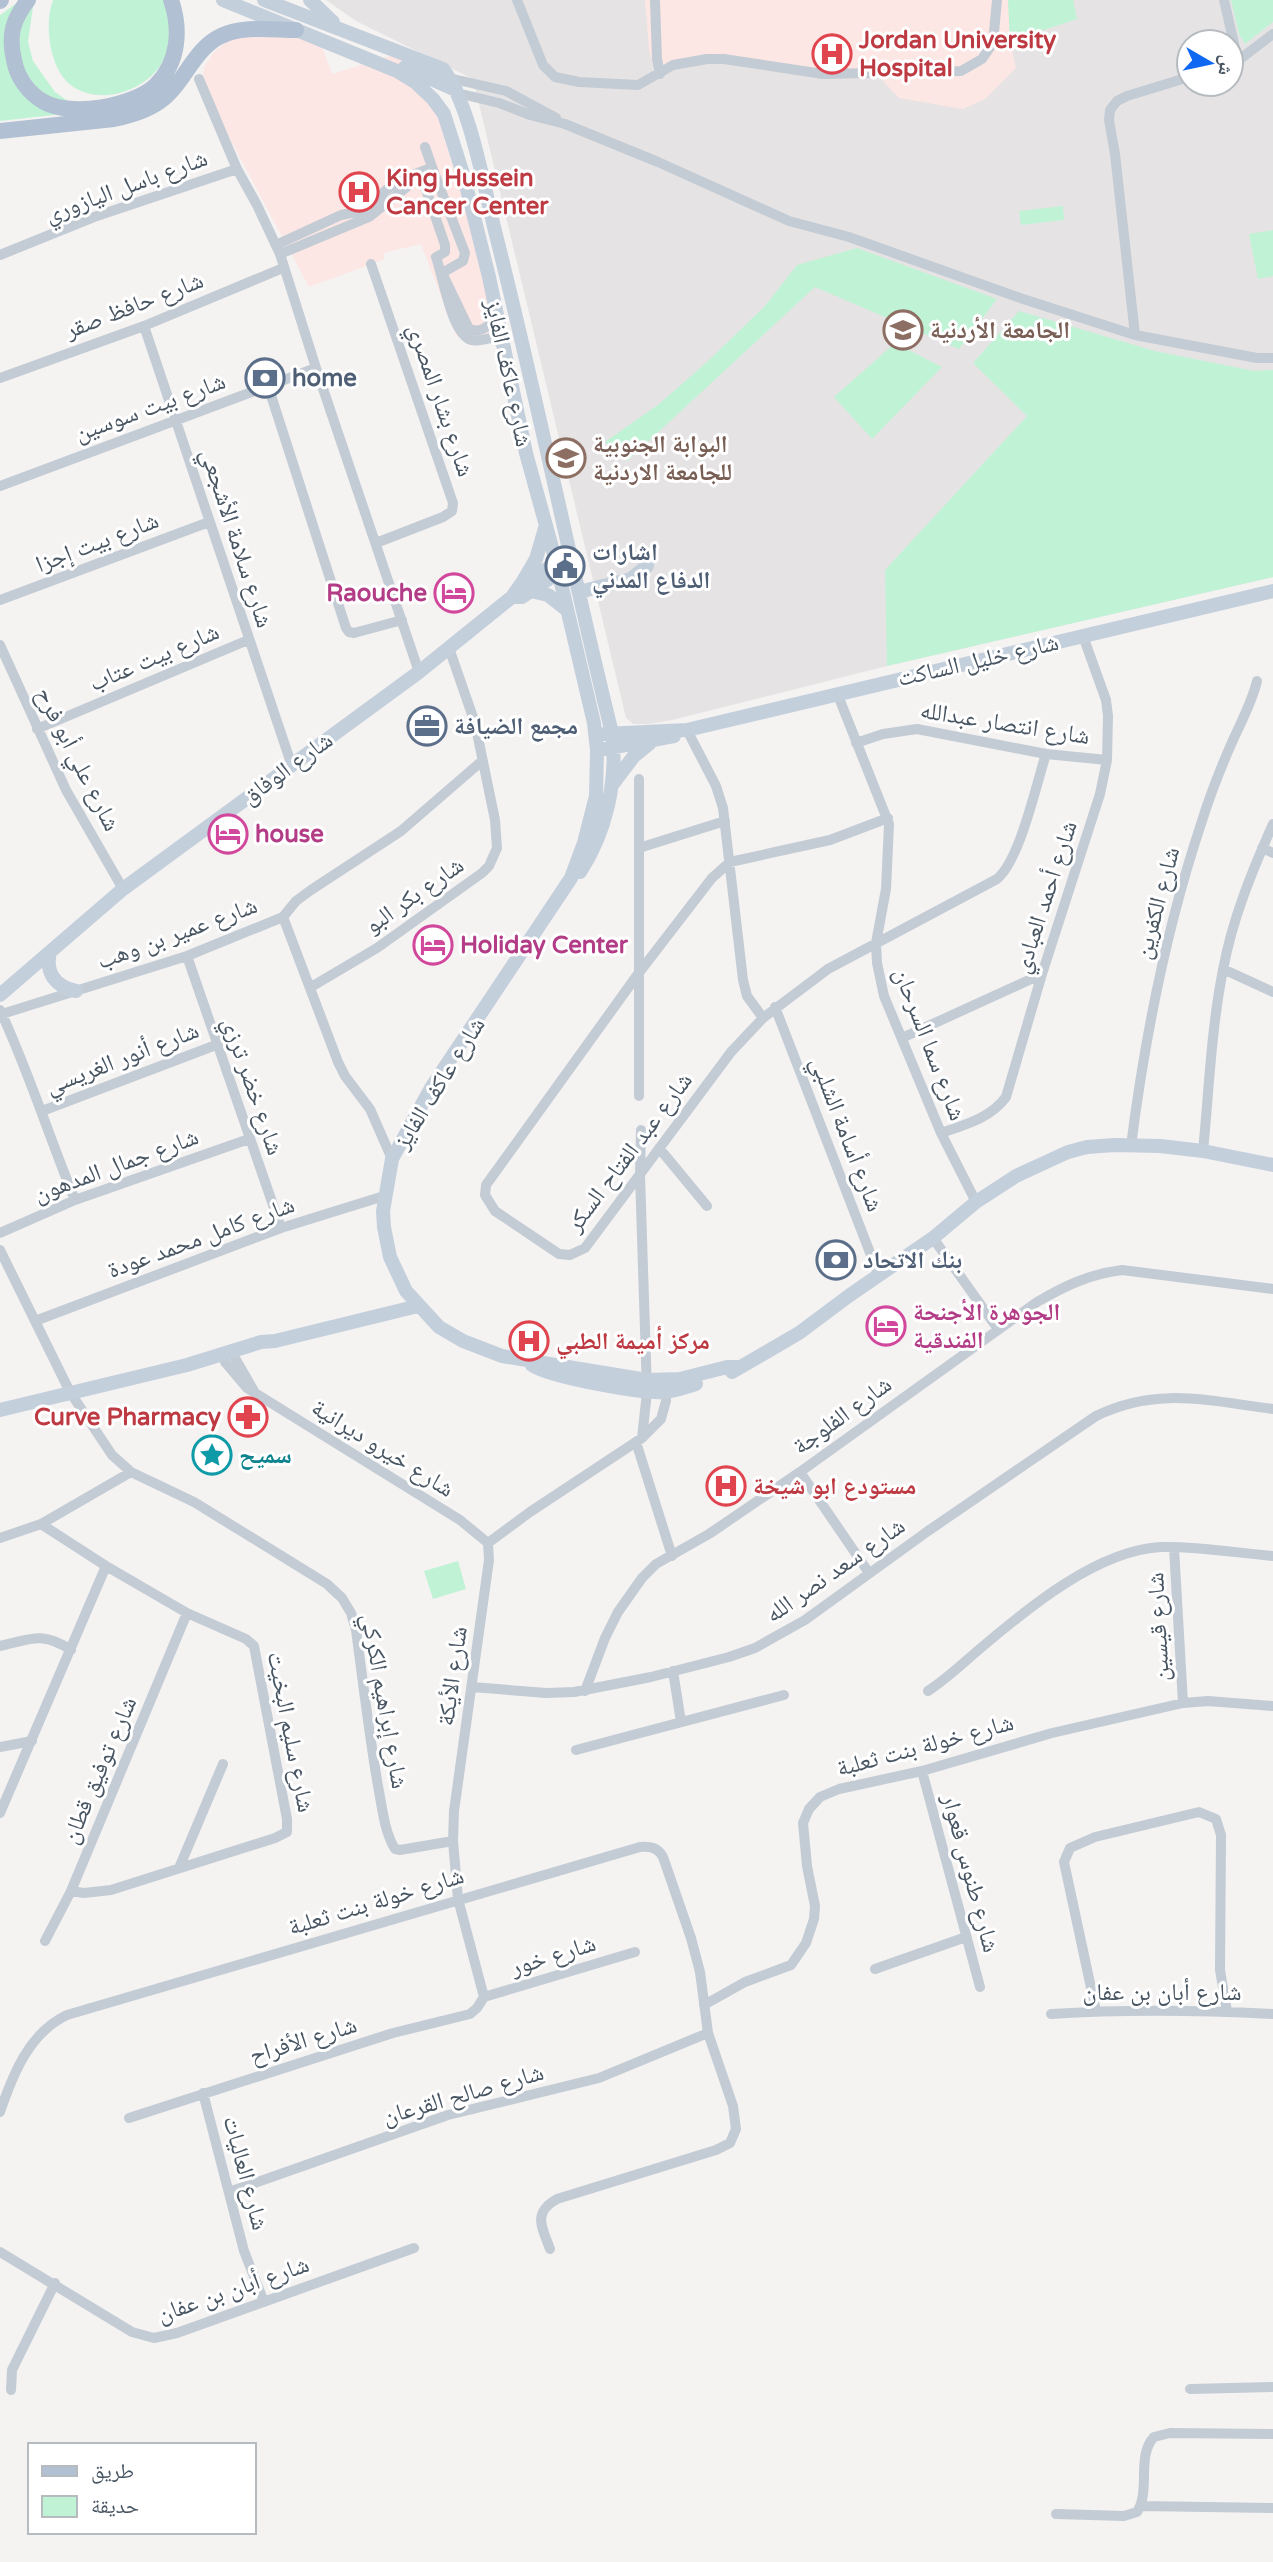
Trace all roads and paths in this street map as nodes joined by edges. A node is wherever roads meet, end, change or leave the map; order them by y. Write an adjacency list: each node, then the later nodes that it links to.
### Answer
1 (28, 0): 2 (main road)
2 (171, 0)
3 (223, 0): 11 (main road, شارع عاكف الفايز)
4 (264, 0): 12 (main road)
5 (310, 0): 12 (main road)
6 (517, 0): 16 (street)
7 (655, 0): 16 (street)
8 (997, 0): 16 (street)
9 (1224, 0): 10 (street)
10 (1228, 28)
11 (296, 30): 14 (main road, شارع عاكف الفايز); 21 (main road)
12 (352, 33): 19 (main road)
13 (1273, 34): 15 (street)
14 (357, 55): 19 (main road); 30 (main road, شارع عاكف الفايز)
15 (1245, 56)
16 (660, 74)
17 (199, 79): 23 (street)
18 (1175, 81): 32 (street)
19 (454, 87): 20 (street); 20 (street); 43 (main road, شارع عاكف الفايز)
20 (565, 124): 32 (street)
21 (0, 131)
22 (425, 147): 24 (street)
23 (237, 169): 25 (street, شارع باسل اليازوري); 26 (street, شارع باسل اليازوري)
24 (425, 171): 25 (street); 29 (street); 29 (street)
25 (278, 249): 28 (street, شارع باسل اليازوري)
26 (0, 255)
27 (371, 264): 42 (street, شارع بشار المصري)
28 (283, 268): 31 (street, شارع حافظ صقر); 35 (street, شارع باسل اليازوري)
29 (442, 273): 30 (street); 33 (street)
30 (496, 312): 33 (main road, شارع عاكف الفايز)
31 (144, 326): 36 (street, شارع حافظ صقر); 38 (street, شارع سلامة الأشجعي)
32 (1135, 335): 34 (street)
33 (504, 346): 41 (main road, شارع عاكف الفايز)
34 (1273, 358)
35 (316, 368): 37 (street, شارع بيت سوسين); 42 (street, شارع باسل اليازوري)
36 (0, 378)
37 (268, 386): 38 (street, شارع بيت سوسين); 51 (street)
38 (175, 420): 39 (street, شارع بيت سوسين); 40 (street, شارع سلامة الأشجعي)
39 (0, 486)
40 (209, 522): 49 (street, شارع بيت إجزا); 53 (street, شارع سلامة الأشجعي)
41 (546, 524): 45 (main road, شارع عاكف الفايز); 46 (main road)
42 (376, 543): 51 (street, شارع باسل اليازوري)
43 (572, 562): 45 (main road, شارع الوفاق); 48 (main road, شارع عاكف الفايز)
44 (647, 566): 48 (main road)
45 (557, 567): 46 (main road, شارع الوفاق); 50 (main road, شارع عاكف الفايز)
46 (526, 588): 50 (main road); 55 (main road, شارع الوفاق)
47 (1273, 591): 52 (main road, شارع خليل الساكت)
48 (579, 592): 61 (main road, شارع عاكف الفايز)
49 (0, 600)
50 (567, 610): 63 (main road, شارع عاكف الفايز)
51 (402, 620): 56 (street, شارع باسل اليازوري)
52 (1083, 636): 58 (main road, شارع خليل الساكت); 66 (street, شارع أحمد العبادي)
53 (248, 640): 59 (street, شارع بيت عتاب); 68 (street, شارع سلامة الأشجعي)
54 (0, 645): 59 (street, شارع علي أبو فرح)
55 (449, 648): 56 (main road, شارع الوفاق); 67 (street, شارع بكر البو)
56 (419, 672): 68 (main road, شارع الوفاق)
57 (1257, 681): 101 (street, شارع الكفرين)
58 (837, 694): 60 (main road, شارع خليل الساكت); 64 (street, شارع سما السرحان)
59 (37, 729): 79 (street, شارع علي أبو فرح)
60 (685, 730): 61 (main road, شارع خليل الساكت); 62 (main road, شارع خليل الساكت); 72 (street)
61 (613, 740): 62 (main road, شارع خليل الساكت); 63 (main road, شارع خليل الساكت); 70 (main road, شارع عاكف الفايز)
62 (652, 741): 70 (main road)
63 (597, 743): 78 (main road, شارع عاكف الفايز)
64 (856, 743): 65 (street, شارع انتصار عبدالله); 71 (street, شارع سما السرحان)
65 (1046, 754): 66 (street, شارع انتصار عبدالله); 81 (street, شارع عبد الفتاح السكر)
66 (1107, 760): 86 (street, شارع أحمد العبادي)
67 (482, 761): 80 (street, شارع عمير بن وهب); 87 (street, شارع بكر البو)
68 (291, 764): 79 (main road, شارع الوفاق)
69 (639, 779): 74 (street)
70 (611, 786): 78 (main road, شارع عاكف الفايز)
71 (888, 818): 77 (street); 81 (street, شارع سما السرحان)
72 (725, 821): 74 (street); 77 (street)
73 (1273, 824): 75 (street)
74 (639, 848): 85 (street)
75 (1262, 848): 76 (street); 84 (street)
76 (1273, 853)
77 (730, 862): 85 (street, شارع عبد الفتاح السكر); 93 (street)
78 (571, 878): 104 (main road, شارع عاكف الفايز)
79 (123, 889): 82 (main road, شارع الوفاق)
80 (283, 917): 83 (street, شارع عمير بن وهب); 87 (street)
81 (876, 943): 91 (street, شارع عبد الفتاح السكر); 94 (street, شارع سما السرحان)
82 (50, 952): 88 (main road); 90 (main road, شارع الوفاق)
83 (187, 956): 88 (street, شارع عمير بن وهب); 95 (street, شارع خضر ترزي)
84 (1223, 969): 89 (street); 103 (street)
85 (638, 974): 96 (street); 106 (street, شارع عبد الفتاح السكر)
86 (1042, 974): 94 (street); 99 (street, شارع أحمد العبادي)
87 (311, 987): 104 (street)
88 (76, 991): 92 (street, شارع عمير بن وهب)
89 (1273, 992)
90 (0, 995)
91 (775, 1007): 93 (street, شارع عبد الفتاح السكر); 115 (street, شارع أسامة الشلبي)
92 (1, 1012): 97 (street)
93 (762, 1018): 102 (street, شارع عبد الفتاح السكر)
94 (902, 1038): 99 (street, شارع سما السرحان)
95 (216, 1045): 97 (street, شارع أنور الغريسي); 100 (street, شارع خضر ترزي)
96 (639, 1096)
97 (42, 1111): 108 (street)
98 (641, 1130): 106 (street)
99 (941, 1133): 109 (street, شارع سما السرحان)
100 (249, 1139): 108 (street, شارع جمال المدهون); 111 (street, شارع خضر ترزي)
101 (1131, 1146): 103 (main road, شارع عاكف الفايز); 109 (main road, شارع عاكف الفايز)
102 (659, 1147): 106 (street, شارع عبد الفتاح السكر); 110 (street)
103 (1203, 1151): 105 (main road, شارع عاكف الفايز)
104 (392, 1159): 107 (main road, شارع عاكف الفايز)
105 (1273, 1165)
106 (640, 1175): 121 (street)
107 (384, 1196): 111 (street, شارع كامل محمد عودة); 117 (main road, شارع عاكف الفايز)
108 (75, 1200): 112 (street, شارع جمال المدهون)
109 (976, 1202): 113 (main road, شارع عاكف الفايز)
110 (707, 1206)
111 (281, 1228): 118 (street, شارع كامل محمد عودة)
112 (0, 1233)
113 (933, 1238): 115 (main road, شارع عاكف الفايز); 119 (street)
114 (0, 1250): 118 (street, شارع إبراهيم الكركي)
115 (879, 1276): 122 (main road, شارع عاكف الفايز)
116 (1273, 1289): 119 (street, شارع الفلوجة)
117 (418, 1306): 120 (main road); 121 (main road, شارع عاكف الفايز)
118 (35, 1321): 123 (street, شارع إبراهيم الكركي)
119 (998, 1329): 128 (street, شارع الفلوجة)
120 (228, 1356): 123 (main road); 131 (street, شارع خيرو ديرانية)
121 (647, 1386): 122 (main road, شارع عاكف الفايز); 126 (street)
122 (666, 1386): 126 (street)
123 (70, 1392): 125 (main road); 127 (street, شارع إبراهيم الكركي)
124 (1273, 1409): 136 (street, شارع سعد نصر الله)
125 (0, 1410)
126 (639, 1440): 131 (street); 133 (street)
127 (131, 1472): 129 (street); 154 (street, شارع إبراهيم الكركي)
128 (800, 1472): 133 (street, شارع الفلوجة); 136 (street)
129 (41, 1524): 130 (street); 135 (street, شارع سليم البخيت)
130 (0, 1538)
131 (488, 1543): 141 (street, شارع الأيكة)
132 (1174, 1548): 134 (street); 143 (street); 145 (street, شارع قيسين)
133 (672, 1556): 142 (street, شارع الفلوجة)
134 (1273, 1556)
135 (106, 1566): 137 (street, شارع سليم البخيت); 139 (street)
136 (869, 1573): 140 (street, شارع سعد نصر الله)
137 (187, 1613): 155 (street, شارع سليم البخيت); 156 (street, شارع توفيق قطان)
138 (0, 1646): 139 (street)
139 (71, 1650): 148 (street)
140 (673, 1671): 142 (street, شارع سعد نصر الله); 147 (street)
141 (472, 1687): 142 (street, شارع سعد نصر الله); 154 (street, شارع الأيكة)
142 (585, 1691)
143 (928, 1691)
144 (784, 1695): 147 (street)
145 (1183, 1703): 146 (street, شارع خولة بنت ثعلبة); 152 (street, شارع خولة بنت ثعلبة)
146 (1273, 1706)
147 (681, 1722): 150 (street)
148 (32, 1741): 149 (street); 153 (street)
149 (0, 1747)
150 (576, 1750)
151 (223, 1764): 155 (street)
152 (922, 1771): 158 (street, شارع طنوس قعوار); 164 (street, شارع خولة بنت ثعلبة)
153 (0, 1813)
154 (453, 1841): 157 (street, شارع الأيكة)
155 (179, 1868): 156 (street, شارع سليم البخيت)
156 (71, 1891): 159 (street, شارع توفيق قطان)
157 (458, 1899): 163 (street, شارع الأيكة); 164 (street, شارع خولة بنت ثعلبة); 171 (street, شارع خولة بنت ثعلبة)
158 (966, 1937): 161 (street); 162 (street, شارع طنوس قعوار)
159 (45, 1941)
160 (635, 1952): 163 (street, شارع خور)
161 (875, 1969)
162 (980, 1987)
163 (484, 1997): 170 (street, شارع الأفراح)
164 (704, 2005): 169 (street, شارع خولة بنت ثعلبة)
165 (1096, 2011): 166 (street, شارع أبان بن عفان); 166 (street); 167 (street, شارع أبان بن عفان)
166 (1227, 2011): 168 (street, شارع أبان بن عفان)
167 (1051, 2014)
168 (1273, 2014)
169 (708, 2034): 173 (street, شارع صالح القرعان); 175 (street, شارع خولة بنت ثعلبة)
170 (203, 2093): 172 (street, شارع الأفراح); 173 (street, شارع العاليات)
171 (0, 2112)
172 (129, 2118)
173 (229, 2192): 178 (street, شارع العاليات)
174 (414, 2248): 178 (street, شارع أبان بن عفان)
175 (550, 2249)
176 (0, 2252): 177 (street, شارع أبان بن عفان)
177 (55, 2283): 178 (street, شارع أبان بن عفان); 181 (street)
178 (264, 2302)
179 (1273, 2388): 180 (street)
180 (1190, 2389)
181 (11, 2390)
182 (1273, 2434): 183 (street)
183 (1141, 2506): 184 (street); 185 (street)
184 (1273, 2508)
185 (1056, 2514)

